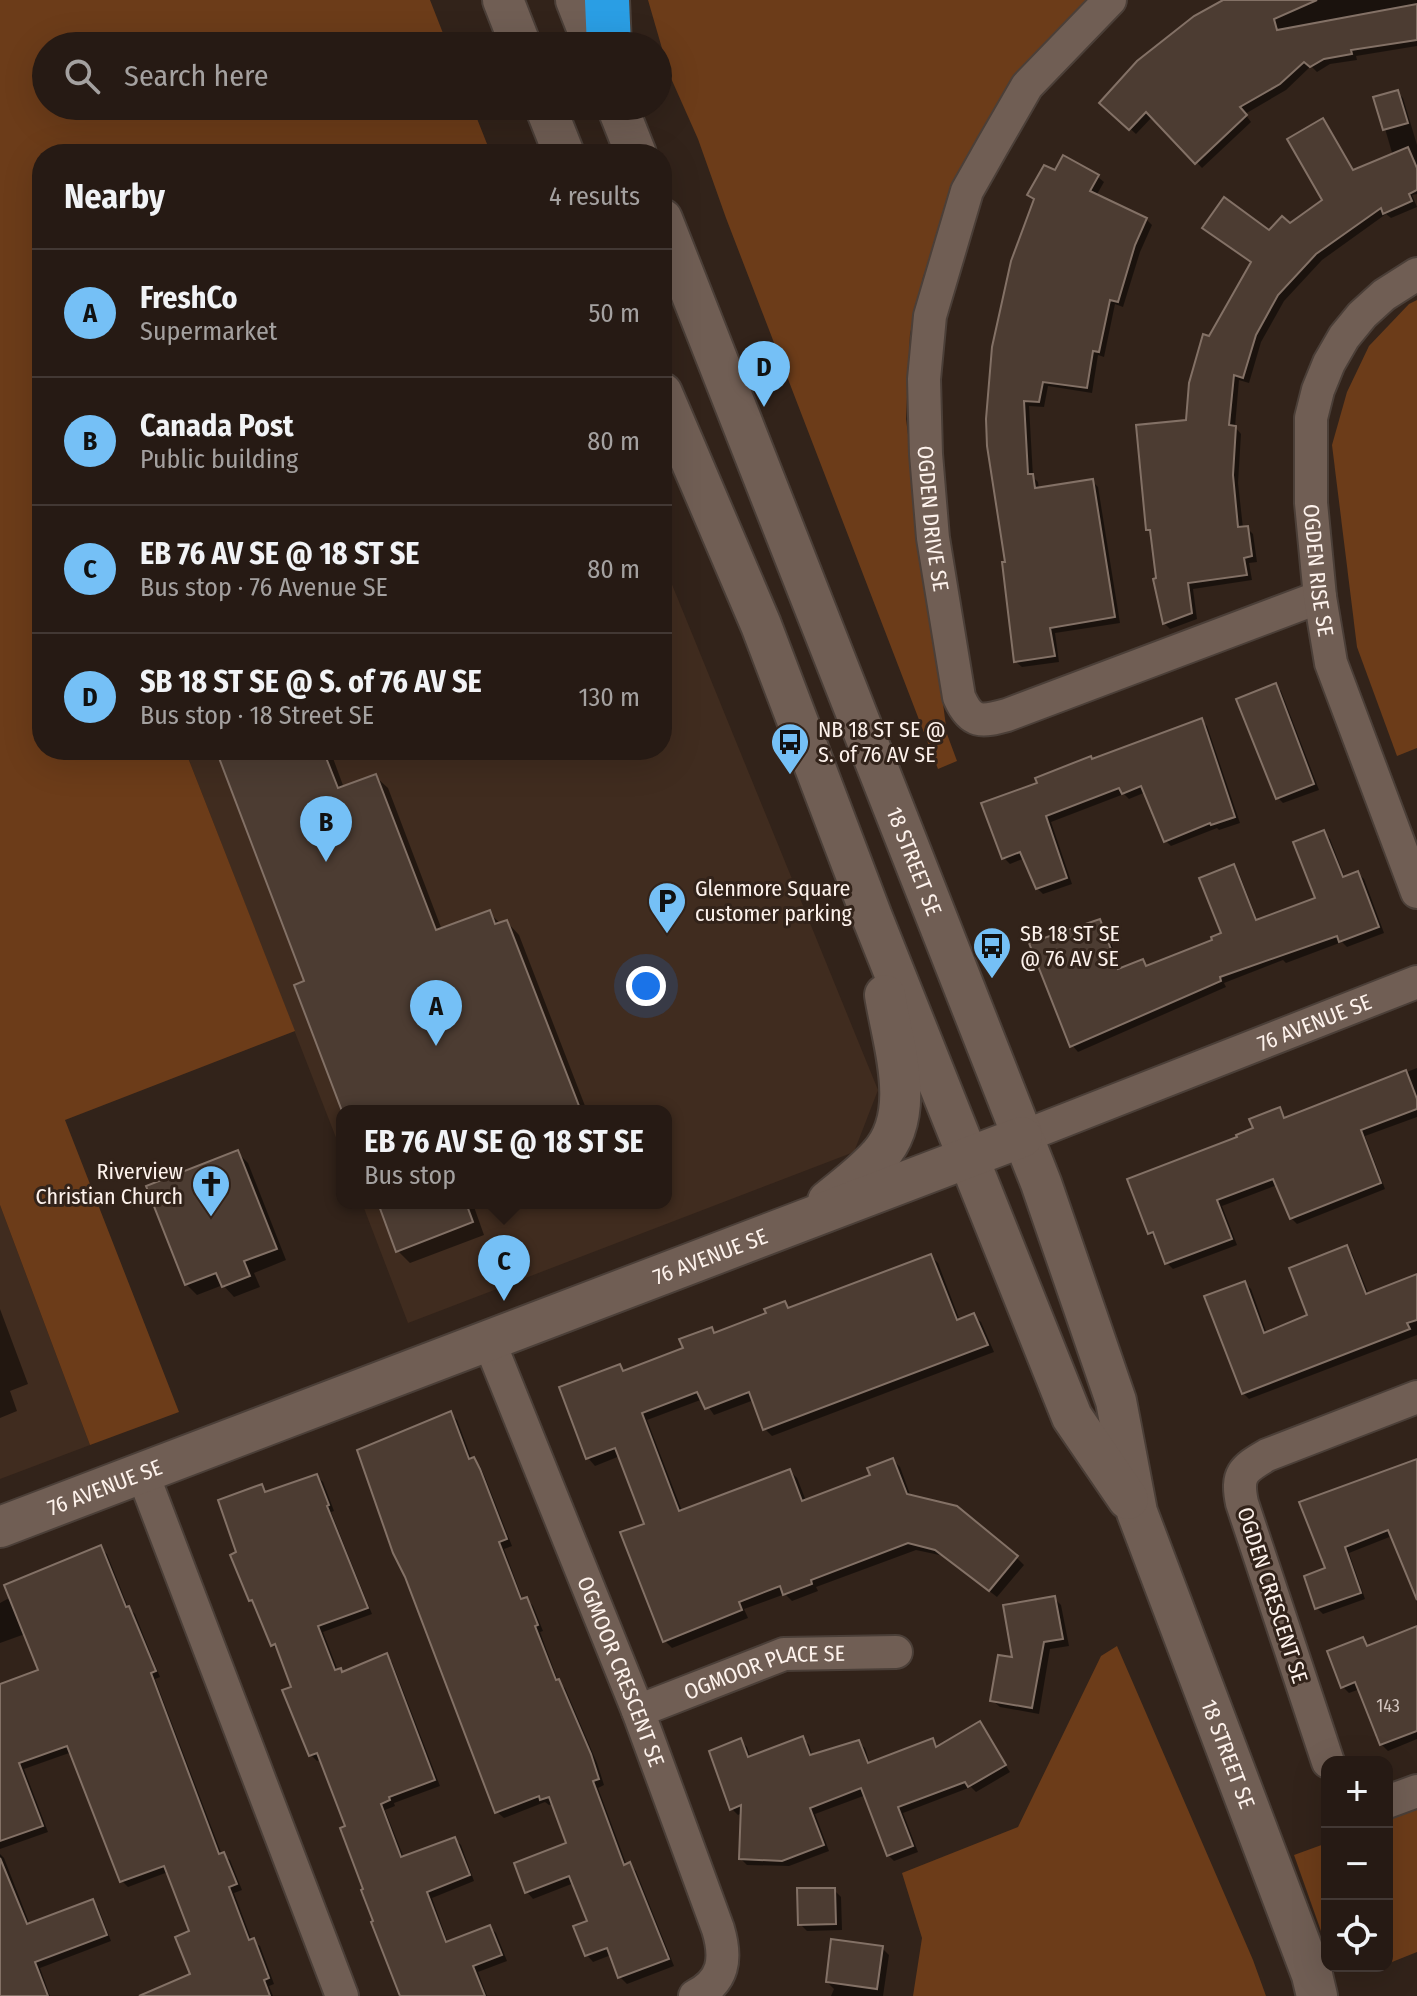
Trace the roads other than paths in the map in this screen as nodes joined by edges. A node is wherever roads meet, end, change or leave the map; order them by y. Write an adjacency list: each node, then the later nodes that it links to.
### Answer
1 (503, 0): 5 (street)
2 (576, 0): 6 (street)
3 (607, 0): 7 (highway)
4 (1110, 0): 15 (street, OGDEN DRIVE SE)
5 (516, 32)
6 (589, 32)
7 (608, 32)
8 (551, 120): 10 (street)
9 (623, 120): 11 (street)
10 (560, 144)
11 (632, 144)
12 (672, 244): 19 (street, 18 STREET SE)
13 (1417, 274): 15 (street, OGDEN RISE SE)
14 (672, 416): 17 (street, 18 STREET SE)
15 (1320, 597): 16 (street, OGDEN RISE SE)
16 (1417, 892)
17 (872, 917): 20 (street, 18 STREET SE); 21 (street)
18 (1417, 982): 19 (street, 76 AVENUE SE)
19 (1022, 1137): 20 (street, 76 AVENUE SE); 25 (street, 18 STREET SE)
20 (969, 1158): 21 (street, 76 AVENUE SE); 25 (street, 18 STREET SE)
21 (807, 1220): 22 (street, 76 AVENUE SE)
22 (489, 1341): 24 (street, 76 AVENUE SE); 28 (street, OGMOOR CRESCENT SE)
23 (1417, 1397): 29 (street, OGDEN CRESCENT SE)
24 (142, 1472): 26 (street, 76 AVENUE SE); 32 (street)
25 (1137, 1512): 34 (street, 18 STREET SE)
26 (0, 1527)
27 (896, 1652): 28 (street, OGMOOR PLACE SE)
28 (638, 1711): 33 (street, OGMOOR CRESCENT SE)
29 (1326, 1756)
30 (1417, 1791): 31 (street)
31 (1393, 1800)
32 (342, 1996)
33 (695, 1996)
34 (1317, 1996)

